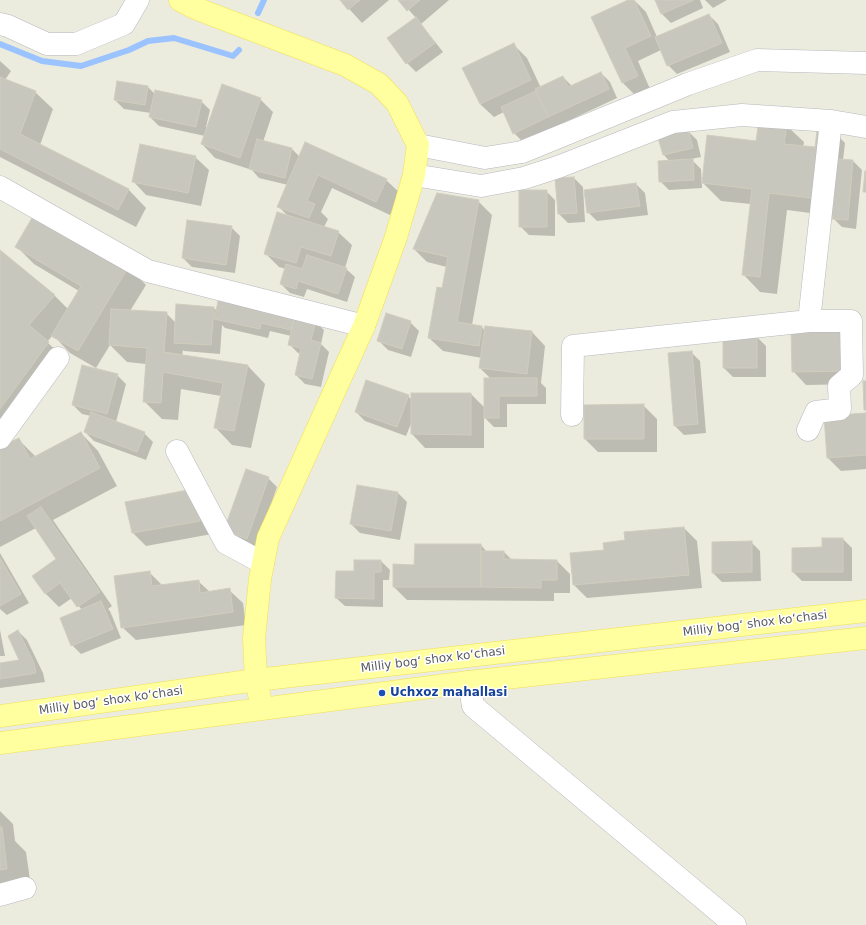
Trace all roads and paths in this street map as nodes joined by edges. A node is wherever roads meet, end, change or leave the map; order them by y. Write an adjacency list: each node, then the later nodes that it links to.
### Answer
1 (138, 0): 3 (street)
2 (180, 0): 7 (main road)
3 (0, 24)
4 (866, 63): 7 (street)
5 (831, 121): 6 (street); 8 (street); 10 (street)
6 (866, 127)
7 (418, 145): 8 (main road)
8 (414, 175): 11 (main road)
9 (0, 186): 11 (street)
10 (809, 321): 13 (street); 14 (street)
11 (364, 326): 17 (main road)
12 (58, 358): 15 (street)
13 (572, 415)
14 (808, 430)
15 (0, 438)
16 (177, 452): 17 (street)
17 (263, 563): 22 (main road)
18 (866, 612): 19 (main road, Milliy bog‘ shox ko‘chasi)
19 (717, 628): 21 (main road); 22 (main road, Milliy bog‘ shox ko‘chasi)
20 (866, 638): 21 (main road)
21 (721, 654): 23 (main road)
22 (256, 680): 24 (main road); 25 (main road, Milliy bog‘ shox ko‘chasi)
23 (469, 682): 24 (main road); 29 (street)
24 (262, 708): 26 (main road)
25 (0, 716)
26 (0, 743)
27 (25, 888): 28 (street)
28 (0, 895)
29 (735, 925)

